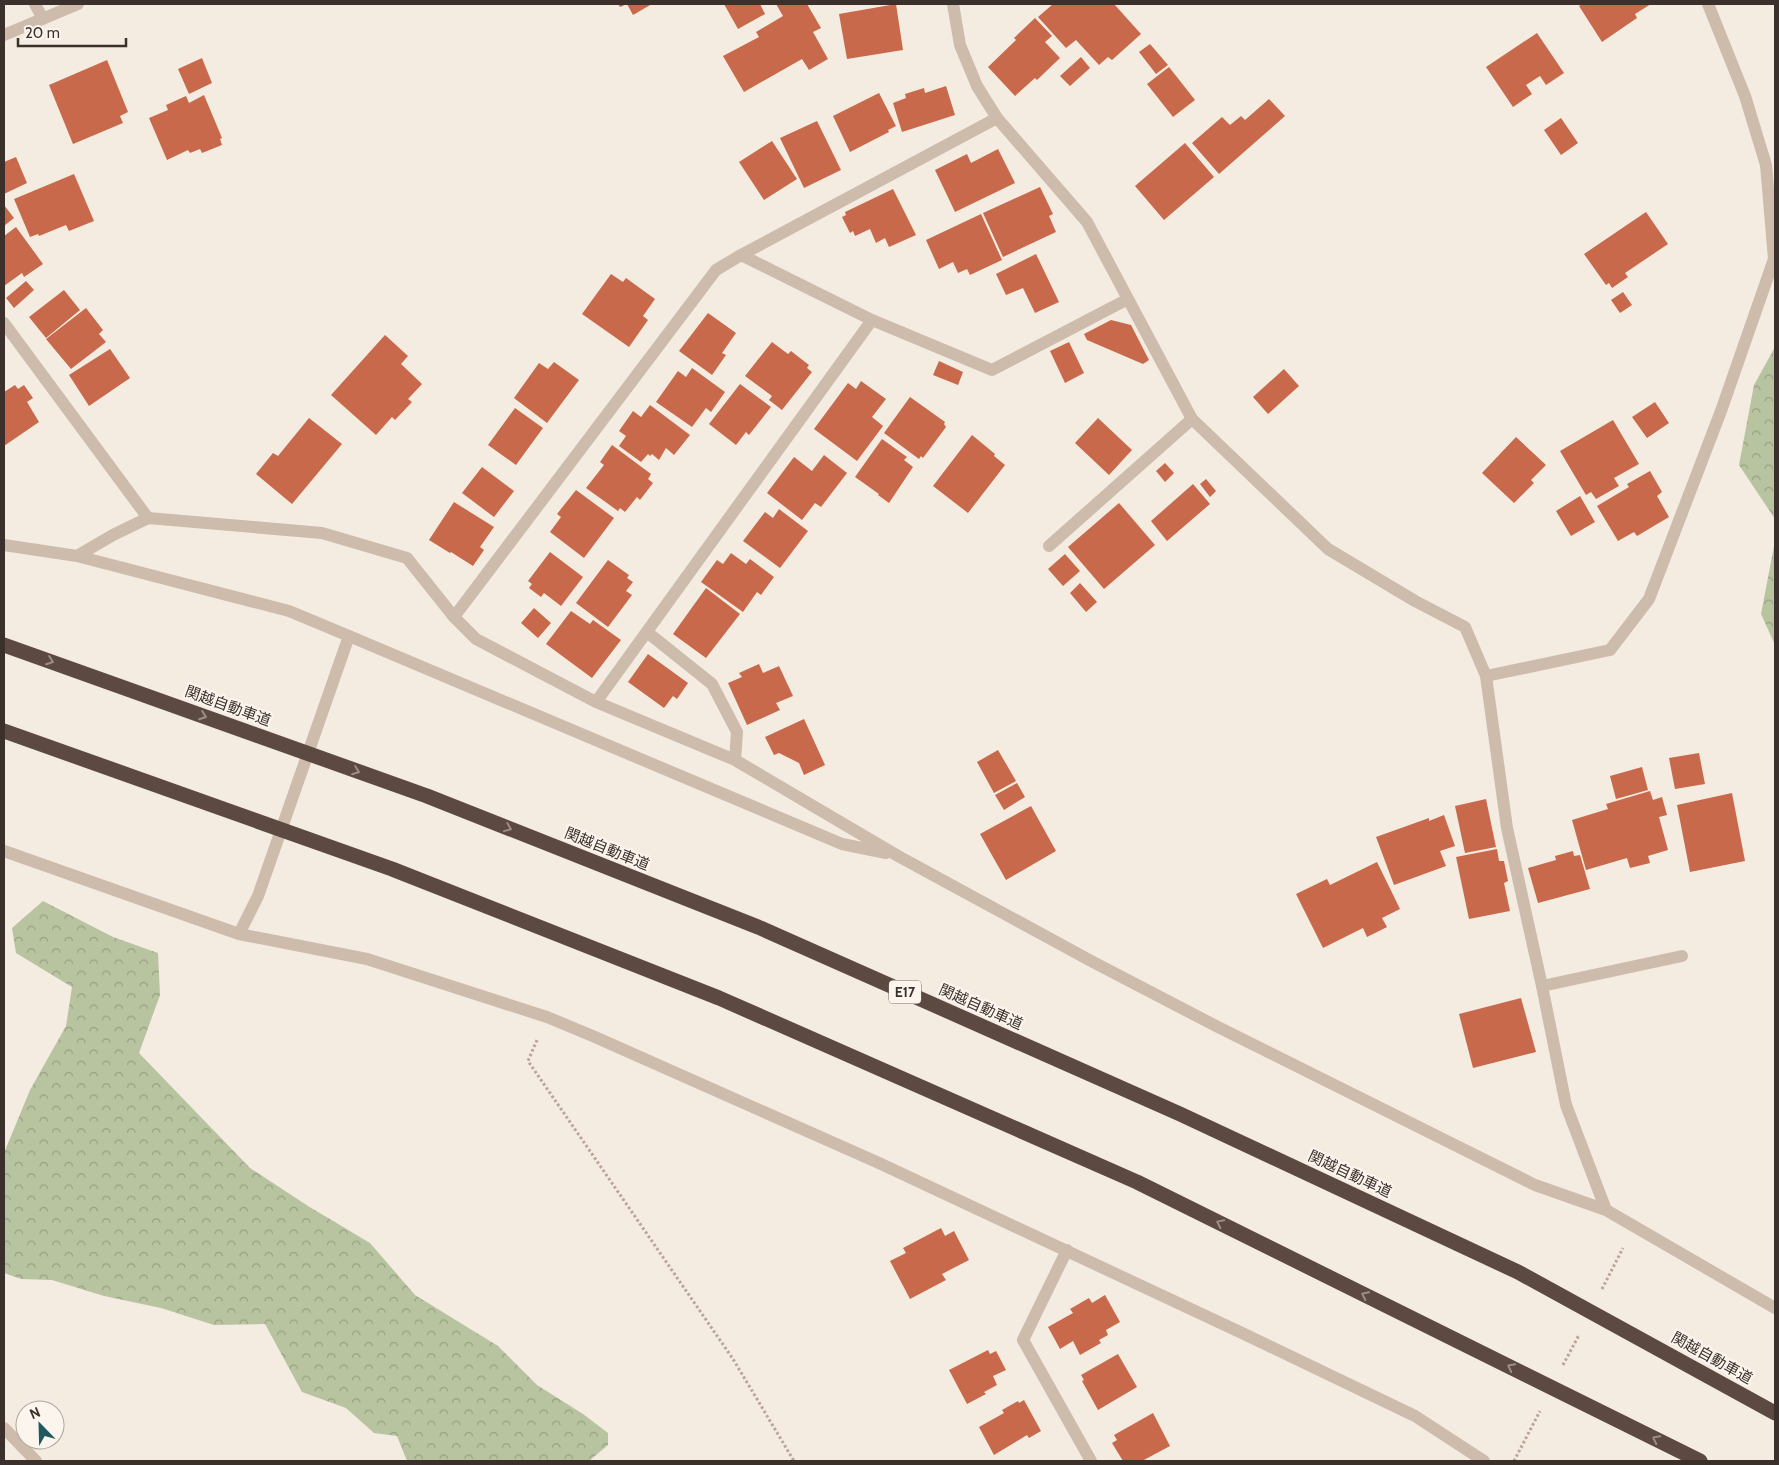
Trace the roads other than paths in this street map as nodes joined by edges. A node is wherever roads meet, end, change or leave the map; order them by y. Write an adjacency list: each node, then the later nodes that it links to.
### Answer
1 (35, 4): 5 (street)
2 (78, 4): 5 (street)
3 (953, 4): 7 (street)
4 (1708, 4): 8 (street)
5 (43, 19): 6 (street)
6 (4, 35)
7 (997, 118): 9 (street); 10 (street)
8 (1771, 165): 22 (street)
9 (741, 255): 11 (street); 18 (street)
10 (1128, 298): 11 (street); 13 (street)
11 (872, 320): 19 (street)
12 (4, 323): 14 (street)
13 (1192, 419): 16 (street); 22 (street)
14 (148, 518): 17 (street); 18 (street)
15 (4, 545): 17 (street)
16 (1049, 546)
17 (78, 556): 20 (street)
18 (454, 618): 23 (street)
19 (647, 632): 23 (street); 25 (street)
20 (349, 636): 27 (street); 28 (street)
21 (4, 644): 34 (highway, 関越自動車道 / E17, one-way to 34)
22 (1486, 676): 30 (street)
23 (596, 702): 25 (street)
24 (4, 731): 39 (highway, one-way to 24)
25 (735, 760): 27 (street)
26 (4, 851): 28 (street)
27 (898, 856): 31 (street)
28 (239, 934): 32 (street)
29 (1682, 956): 30 (street)
30 (1542, 986): 31 (street)
31 (1606, 1210): 33 (street)
32 (1066, 1250): 37 (street); 38 (street)
33 (1775, 1308)
34 (1775, 1413)
35 (4, 1428): 36 (street)
36 (36, 1461)
37 (1091, 1461)
38 (1484, 1461)
39 (1700, 1461)

